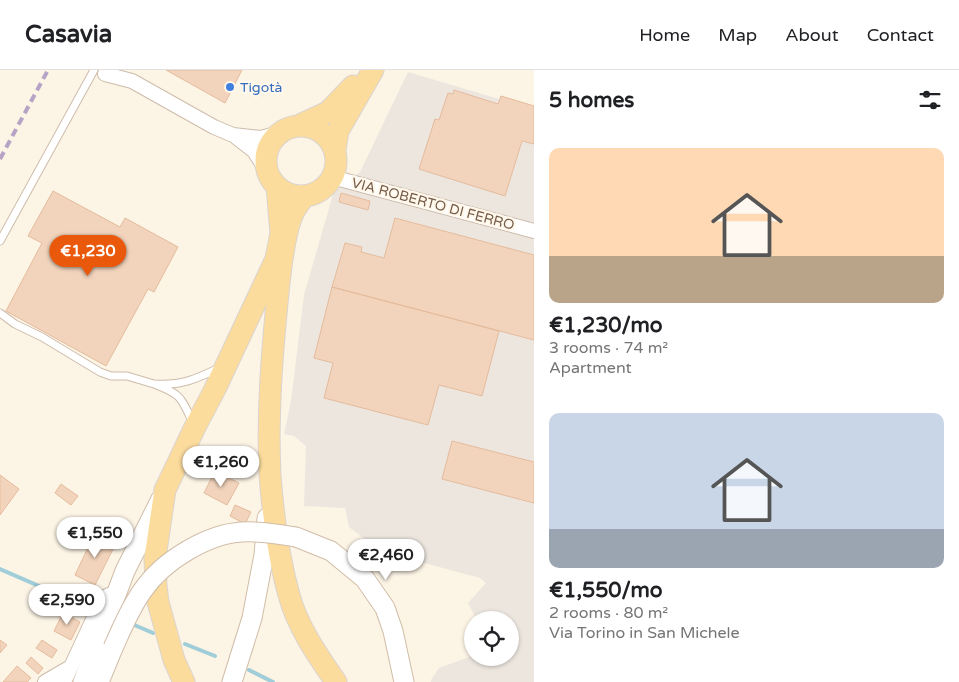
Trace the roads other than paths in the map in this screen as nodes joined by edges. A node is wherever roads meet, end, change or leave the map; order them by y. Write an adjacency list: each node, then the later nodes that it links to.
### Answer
1 (365, 70): 4 (main road)
2 (373, 70): 7 (main road)
3 (105, 71): 6 (street); 12 (lane)
4 (300, 125): 5 (main road); 7 (main road)
5 (278, 133): 6 (street); 9 (main road)
6 (233, 135): 9 (street)
7 (335, 150): 8 (main road)
8 (332, 177): 10 (main road); 11 (street, VIA ROBERTO DI FERRO)
9 (272, 179): 10 (main road); 14 (main road)
10 (306, 196): 17 (main road)
11 (534, 231)
12 (0, 241)
13 (0, 313): 15 (lane)
14 (227, 364): 15 (lane); 16 (main road)
15 (154, 384): 16 (lane)
16 (195, 427): 18 (main road)
17 (270, 478): 21 (main road); 27 (main road)
18 (165, 490): 19 (main road); 26 (main road)
19 (116, 595): 20 (street); 24 (main road)
20 (69, 668): 22 (street); 23 (street)
21 (234, 680)
22 (45, 682)
23 (64, 682)
24 (83, 682)
25 (99, 682): 28 (main road, bridge)
26 (184, 682)
27 (336, 682)
28 (404, 682)

